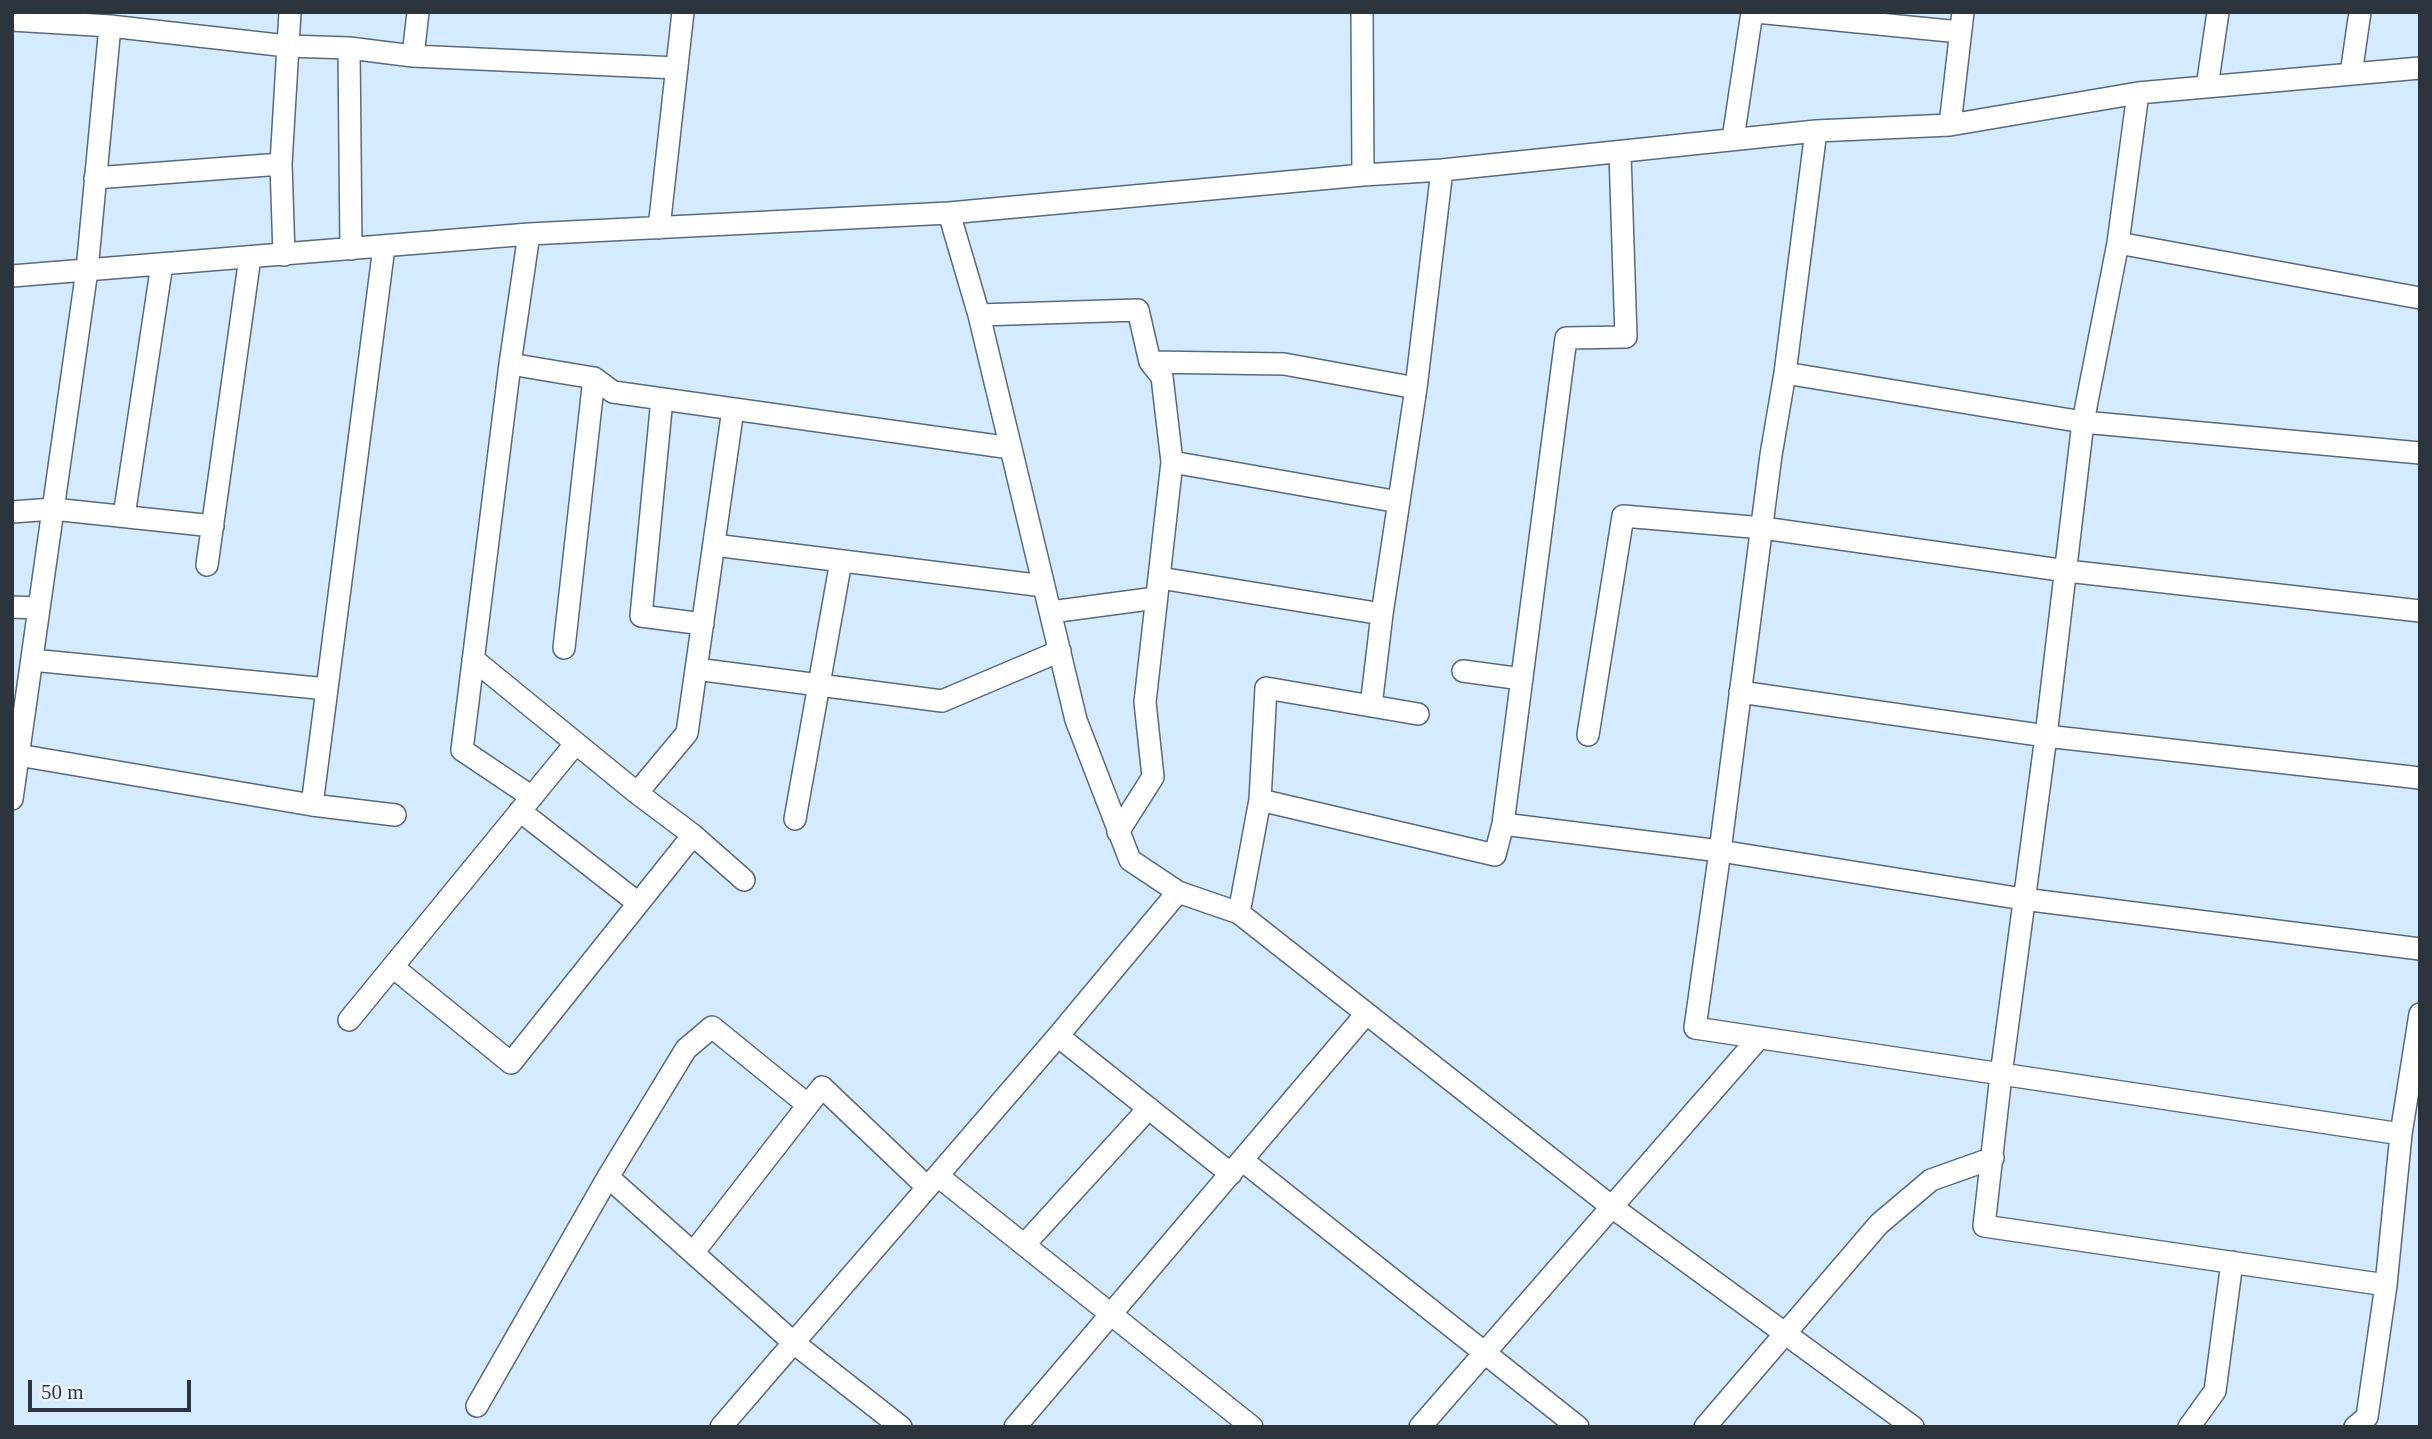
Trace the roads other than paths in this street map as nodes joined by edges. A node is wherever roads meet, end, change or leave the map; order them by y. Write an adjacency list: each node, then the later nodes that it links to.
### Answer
1 (290, 12): 12 (street)
2 (418, 12): 14 (street)
3 (683, 12): 15 (street)
4 (1362, 12): 26 (street)
5 (1754, 12): 8 (street); 22 (street)
6 (2218, 12): 18 (street)
7 (2360, 12): 17 (street)
8 (1866, 18): 10 (street)
9 (12, 20): 11 (street)
10 (1961, 22): 20 (street)
11 (110, 26): 12 (street); 27 (street)
12 (288, 46): 13 (street); 24 (street)
13 (349, 48): 14 (street); 33 (street)
14 (413, 56): 15 (street)
15 (677, 68): 29 (street)
16 (2420, 68): 17 (street)
17 (2351, 74): 18 (street)
18 (2207, 87): 19 (street)
19 (2138, 93): 20 (street); 31 (street)
20 (1950, 125): 21 (street)
21 (1816, 131): 22 (street); 43 (street)
22 (1733, 139): 23 (street)
23 (1620, 153): 25 (street); 76 (street)
24 (281, 164): 27 (street); 34 (street)
25 (1442, 170): 26 (street); 45 (street)
26 (1363, 175): 28 (street)
27 (95, 178): 37 (street)
28 (949, 213): 29 (street); 40 (street)
29 (659, 228): 30 (street)
30 (529, 234): 32 (street); 42 (street)
31 (2118, 243): 39 (street); 48 (street)
32 (384, 247): 33 (street); 78 (street)
33 (351, 249): 34 (street)
34 (284, 255): 35 (street)
35 (250, 257): 36 (street); 56 (street)
36 (162, 264): 37 (street); 55 (street)
37 (87, 270): 38 (street); 53 (street)
38 (12, 276)
39 (2420, 298)
40 (979, 315): 41 (street); 49 (street)
41 (1150, 362): 45 (street); 51 (street)
42 (510, 364): 44 (street); 72 (street)
43 (1785, 373): 48 (street); 57 (street)
44 (594, 378): 46 (street); 70 (street)
45 (1416, 388): 52 (street)
46 (662, 399): 47 (street); 69 (street)
47 (733, 409): 49 (street); 58 (street)
48 (2084, 422): 50 (street); 61 (street)
49 (1011, 448): 62 (street)
50 (2420, 453)
51 (1172, 462): 52 (street); 63 (street)
52 (1399, 502): 68 (street)
53 (53, 509): 54 (street); 55 (street); 65 (street)
54 (12, 512)
55 (124, 516): 56 (street)
56 (213, 526): 60 (street)
57 (1763, 528): 61 (street); 79 (street); 83 (street)
58 (714, 545): 59 (street); 69 (street)
59 (841, 561): 62 (street); 77 (street)
60 (207, 565)
61 (2067, 571): 66 (street); 84 (street)
62 (1044, 586): 67 (street)
63 (1158, 588): 67 (street); 68 (street); 96 (street)
64 (12, 607): 65 (street)
65 (39, 608): 73 (street)
66 (2420, 611)
67 (1051, 612): 71 (street)
68 (1382, 614): 81 (street)
69 (703, 624): 74 (street)
70 (564, 648)
71 (1060, 651): 77 (street); 96 (street)
72 (473, 659): 85 (street); 91 (street)
73 (32, 660): 78 (street); 80 (street)
74 (696, 669): 77 (street); 88 (street)
75 (1463, 671): 76 (street)
76 (1522, 679): 95 (street)
77 (819, 685): 94 (street)
78 (327, 689): 92 (street)
79 (1740, 692): 84 (street); 98 (street)
80 (20, 696): 86 (street)
81 (1371, 706): 82 (street); 90 (street)
82 (1418, 714)
83 (1588, 735)
84 (2046, 736): 87 (street); 101 (street)
85 (576, 743): 88 (street); 91 (street)
86 (18, 755): 89 (street); 92 (street)
87 (2420, 778)
88 (637, 793): 97 (street)
89 (12, 799)
90 (1260, 800): 95 (street); 103 (street)
91 (526, 804): 102 (street); 105 (street)
92 (312, 805): 93 (street)
93 (395, 815)
94 (795, 819)
95 (1503, 824): 98 (street)
96 (1118, 832): 100 (street)
97 (693, 835): 99 (street); 102 (street)
98 (1720, 851): 101 (street); 110 (street)
99 (744, 880)
100 (1178, 892): 103 (street); 109 (street)
101 (2023, 899): 104 (street); 111 (street)
102 (638, 903): 105 (street)
103 (1239, 913): 106 (street)
104 (2420, 948)
105 (393, 967): 108 (street)
106 (1366, 1014): 116 (street); 119 (street)
107 (2420, 1014): 114 (street)
108 (349, 1020)
109 (1058, 1036): 113 (street); 118 (street)
110 (1758, 1039): 111 (street); 119 (street)
111 (2001, 1075): 114 (street); 115 (street)
112 (808, 1105): 117 (street); 118 (street); 121 (street)
113 (1149, 1108): 116 (street); 120 (street)
114 (2401, 1134): 123 (street)
115 (1993, 1158): 122 (street); 125 (street)
116 (1237, 1167): 124 (street); 127 (street)
117 (608, 1177): 121 (street); 128 (street)
118 (933, 1182): 120 (street); 126 (street)
119 (1612, 1207): 125 (street); 127 (street)
120 (1024, 1245): 124 (street)
121 (693, 1253): 126 (street)
122 (2232, 1262): 123 (street); 137 (street)
123 (2386, 1285): 138 (street)
124 (1111, 1314): 131 (street); 132 (street)
125 (1785, 1334): 135 (street); 136 (street)
126 (794, 1343): 129 (street); 130 (street)
127 (1484, 1352): 133 (street); 134 (street)
128 (477, 1406)
129 (721, 1427)
130 (901, 1427)
131 (1015, 1427)
132 (1252, 1427)
133 (1420, 1427)
134 (1578, 1427)
135 (1704, 1427)
136 (1913, 1427)
137 (2189, 1427)
138 (2355, 1427)

